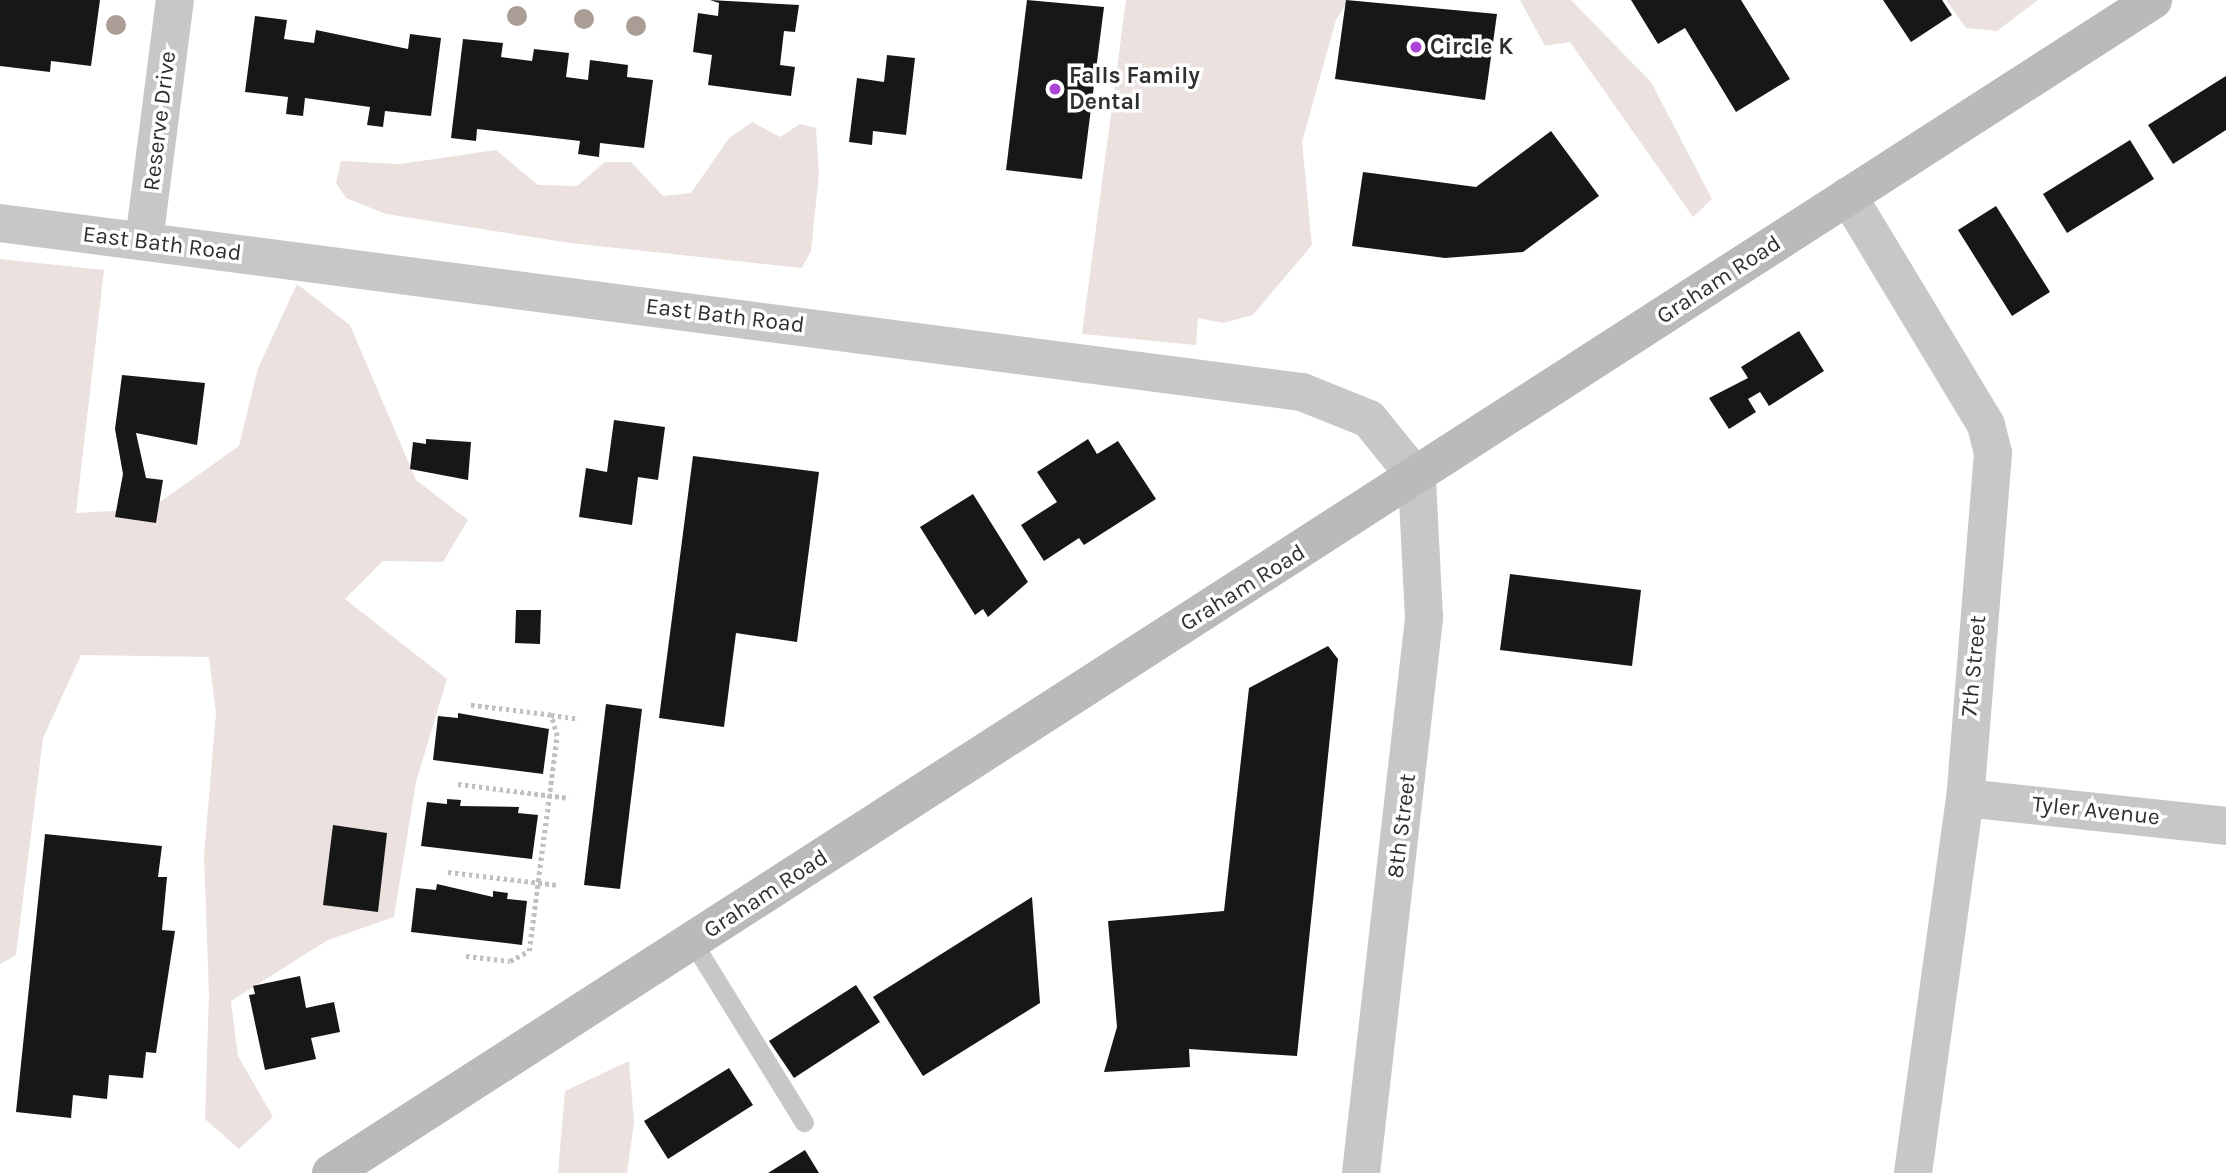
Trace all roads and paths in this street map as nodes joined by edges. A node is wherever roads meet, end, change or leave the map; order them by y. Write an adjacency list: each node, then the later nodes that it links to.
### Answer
1 (175, 0): 5 (street, Reserve Drive)
2 (2153, 0): 3 (main road, Graham Road)
3 (1848, 196): 6 (main road, Graham Road); 12 (street, 7th Street)
4 (0, 223): 5 (street, East Bath Road)
5 (144, 241): 6 (street, East Bath Road)
6 (1417, 478): 18 (main road, Graham Road); 22 (street, 8th Street)
7 (468, 705): 8 (path)
8 (551, 715): 9 (path); 11 (path)
9 (579, 719)
10 (458, 784): 11 (path)
11 (549, 796): 13 (path); 16 (path)
12 (1965, 798): 14 (street, Tyler Avenue); 23 (street, 7th Street)
13 (569, 799)
14 (2226, 826)
15 (448, 872): 16 (path)
16 (538, 883): 17 (path); 19 (path)
17 (558, 885)
18 (692, 941): 20 (lane); 21 (main road, Graham Road)
19 (466, 956)
20 (804, 1122)
21 (331, 1173)
22 (1361, 1173)
23 (1913, 1173)

